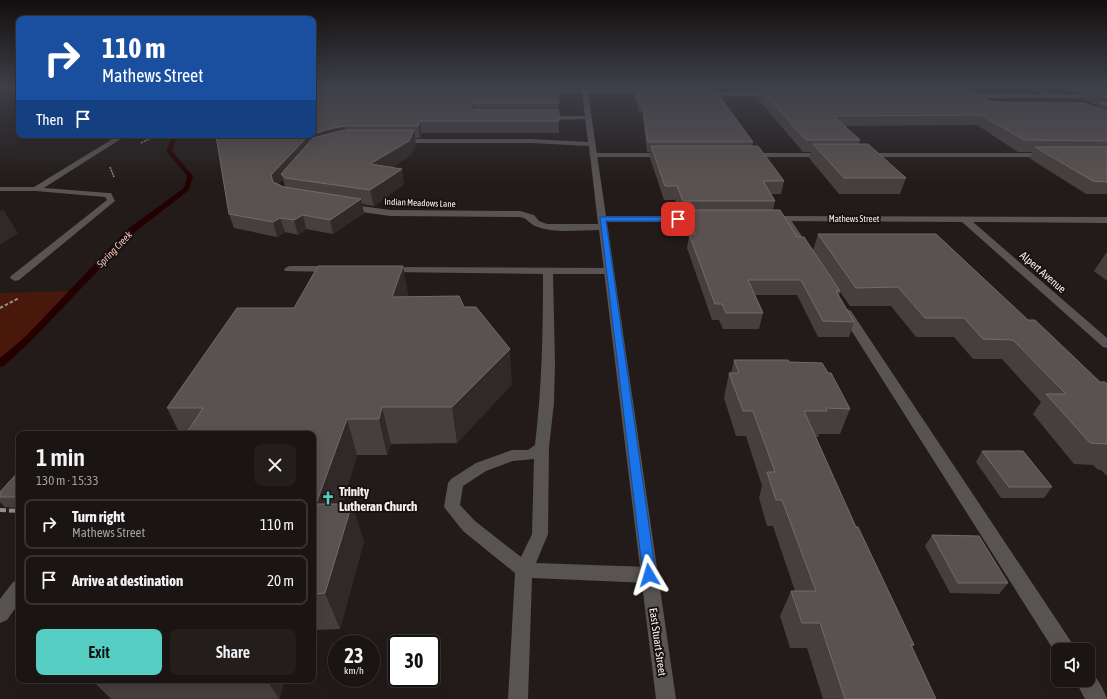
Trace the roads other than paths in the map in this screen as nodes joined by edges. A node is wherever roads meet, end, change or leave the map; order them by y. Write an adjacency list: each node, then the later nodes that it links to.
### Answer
1 (536, 118): 2 (street)
2 (588, 118): 5 (street, East Stuart Street)
3 (119, 138): 12 (street)
4 (387, 141): 5 (street)
5 (593, 149): 6 (street); 19 (street, East Stuart Street)
6 (672, 155)
7 (744, 155): 8 (street)
8 (830, 155)
9 (854, 155): 10 (street)
10 (1060, 155)
11 (0, 189): 12 (street)
12 (36, 189): 26 (street)
13 (339, 205): 19 (street, Indian Meadows Lane)
14 (706, 219): 19 (street)
15 (762, 219): 16 (street, Mathews Street)
16 (786, 219): 17 (street, Mathews Street); 20 (street)
17 (964, 220): 18 (street, Mathews Street); 28 (street, Alpert Avenue)
18 (1107, 220)
19 (602, 223): 25 (street, East Stuart Street)
20 (812, 259)
21 (289, 269): 22 (street)
22 (344, 269)
23 (375, 270): 24 (street)
24 (548, 271): 25 (street); 29 (street)
25 (609, 271): 31 (street, East Stuart Street)
26 (15, 278)
27 (838, 299): 34 (street)
28 (1107, 344)
29 (542, 447): 30 (street); 30 (street)
30 (524, 570): 31 (street); 36 (street)
31 (649, 575): 37 (street, East Stuart Street)
32 (16, 592): 33 (street)
33 (0, 614)
34 (1061, 643)
35 (1089, 687): 38 (street)
36 (518, 699)
37 (666, 699)
38 (1097, 699)

